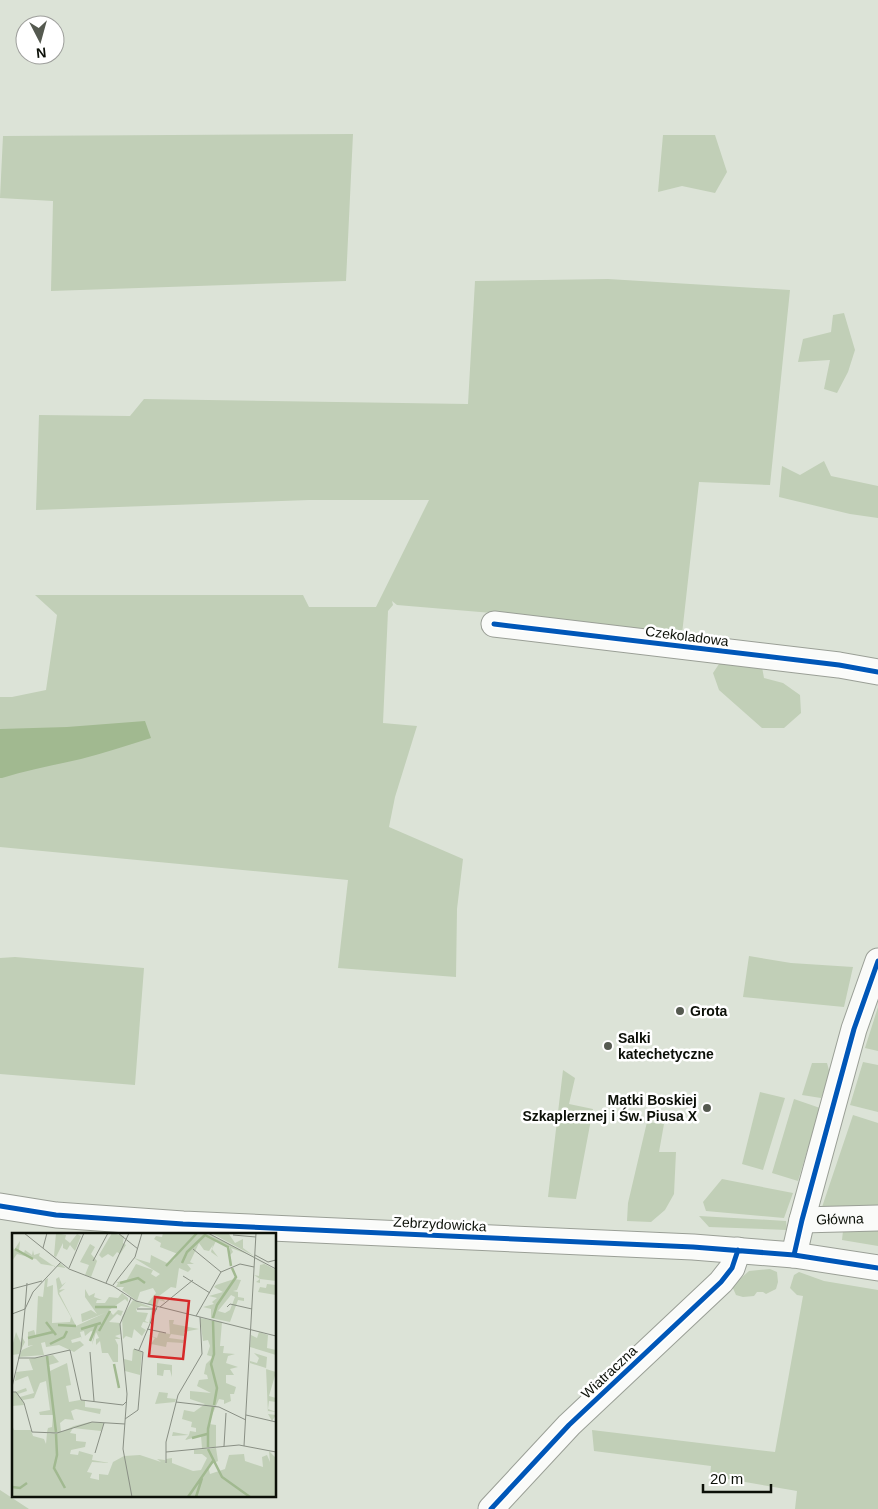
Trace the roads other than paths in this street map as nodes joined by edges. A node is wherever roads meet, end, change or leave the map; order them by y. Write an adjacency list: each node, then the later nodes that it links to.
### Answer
1 (494, 624): 2 (street, Czekoladowa)
2 (878, 672)
3 (878, 961): 6 (street)
4 (0, 1206): 7 (street, Zebrzydowicka)
5 (878, 1218): 6 (street, Główna)
6 (802, 1220): 8 (street)
7 (738, 1250): 8 (street, Zebrzydowicka); 10 (street, Wiatraczna)
8 (794, 1255): 9 (street, Zebrzydowicka)
9 (878, 1268)
10 (491, 1509)

